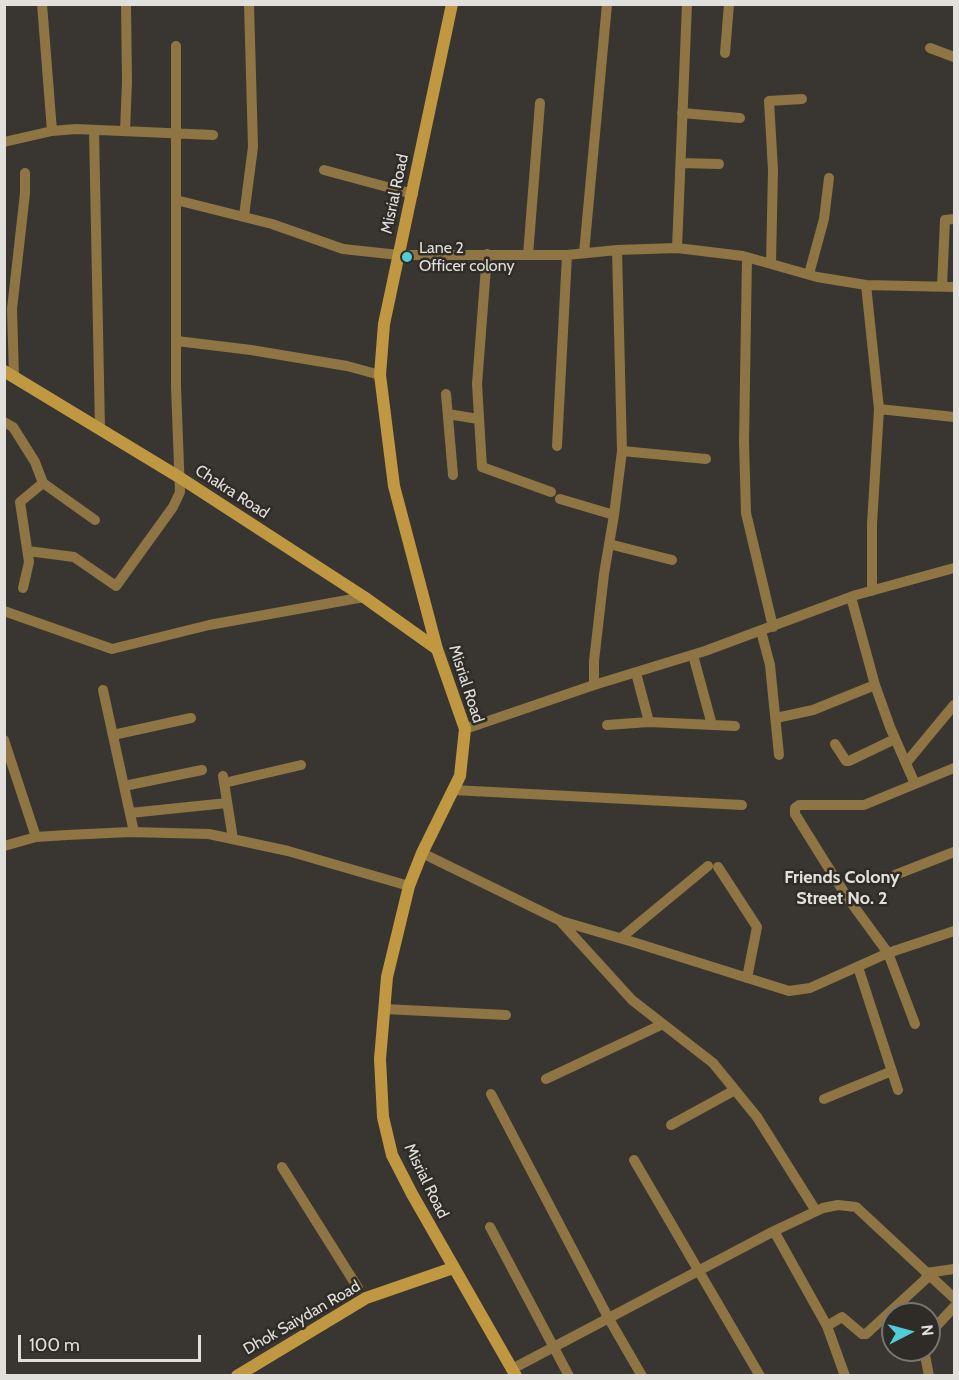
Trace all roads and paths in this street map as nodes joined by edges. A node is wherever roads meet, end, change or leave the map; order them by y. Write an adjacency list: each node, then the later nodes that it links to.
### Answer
1 (42, 4): 17 (street)
2 (126, 4): 18 (street)
3 (249, 4): 29 (street)
4 (452, 4): 27 (main road, Misrial Road)
5 (607, 4): 33 (street)
6 (687, 4): 14 (street)
7 (729, 4): 10 (street)
8 (176, 46): 19 (street)
9 (930, 48): 11 (street)
10 (725, 53)
11 (954, 57)
12 (802, 99): 39 (street)
13 (540, 103): 36 (street)
14 (682, 113): 15 (street); 22 (street)
15 (740, 118)
16 (93, 130): 17 (street); 18 (street); 53 (street)
17 (52, 131): 21 (street)
18 (125, 131): 19 (street)
19 (176, 133): 20 (street); 28 (street)
20 (213, 135)
21 (4, 142)
22 (681, 162): 23 (street); 31 (street)
23 (719, 164)
24 (324, 170): 27 (street)
25 (25, 173): 45 (street)
26 (829, 178): 40 (street)
27 (413, 194): 35 (main road, Misrial Road)
28 (176, 200): 29 (street); 44 (street)
29 (243, 216): 35 (street)
30 (954, 219): 42 (street)
31 (677, 248): 32 (street); 38 (street)
32 (617, 250): 33 (street); 55 (street)
33 (584, 253): 37 (street)
34 (487, 254): 35 (street); 36 (street); 51 (street)
35 (399, 255): 46 (main road, Misrial Road)
36 (528, 255): 37 (street)
37 (567, 255): 54 (street)
38 (747, 257): 39 (street); 71 (street)
39 (771, 264): 40 (street)
40 (809, 274): 41 (street)
41 (866, 285): 42 (street); 48 (street)
42 (942, 286): 43 (street)
43 (954, 287)
44 (177, 341): 46 (street); 58 (street)
45 (9, 374): 53 (main road, Chakra Road)
46 (380, 375): 73 (main road, Misrial Road)
47 (446, 394): 49 (street)
48 (879, 409): 50 (street); 67 (street)
49 (448, 414): 51 (street); 57 (street)
50 (954, 417)
51 (478, 419): 60 (street)
52 (4, 422): 59 (street)
53 (100, 429): 58 (main road, Chakra Road)
54 (557, 446)
55 (622, 451): 56 (street); 60 (street)
56 (706, 459)
57 (453, 475)
58 (179, 477): 63 (street); 68 (main road, Chakra Road)
59 (43, 483): 61 (street); 63 (street)
60 (614, 515): 62 (street)
61 (95, 520)
62 (609, 544): 64 (street); 76 (street)
63 (28, 551): 66 (street)
64 (672, 560)
65 (954, 568): 67 (street)
66 (23, 588)
67 (872, 591): 69 (street)
68 (364, 597): 70 (street); 73 (main road, Chakra Road)
69 (850, 597): 71 (street); 77 (street)
70 (4, 611)
71 (773, 627): 72 (street)
72 (761, 631): 74 (street); 81 (street)
73 (437, 649): 86 (main road, Misrial Road)
74 (693, 655): 75 (street); 84 (street)
75 (636, 673): 76 (street); 82 (street)
76 (594, 685): 86 (street)
77 (875, 685): 81 (street); 89 (street)
78 (104, 690): 87 (street)
79 (954, 705): 92 (street)
80 (191, 718): 87 (street)
81 (776, 718): 91 (street)
82 (649, 722): 83 (street); 84 (street)
83 (606, 725)
84 (712, 725): 85 (street)
85 (735, 726)
86 (465, 729): 98 (main road, Misrial Road)
87 (113, 735): 97 (street)
88 (4, 740): 103 (street)
89 (896, 740): 90 (street); 92 (street)
90 (835, 744)
91 (779, 755)
92 (906, 763): 96 (street)
93 (301, 765): 99 (street)
94 (954, 768): 96 (street)
95 (202, 770): 97 (street)
96 (915, 784): 113 (street)
97 (124, 786): 101 (street)
98 (453, 790): 100 (street); 107 (main road, Misrial Road)
99 (227, 803): 101 (street); 104 (street)
100 (742, 806)
101 (130, 813): 102 (street)
102 (134, 832): 103 (street); 104 (street)
103 (36, 837): 105 (street)
104 (233, 839): 109 (street)
105 (4, 846)
106 (954, 852): 108 (street)
107 (422, 853): 109 (main road, Misrial Road); 110 (street)
108 (895, 875)
109 (409, 886): 116 (main road, Misrial Road)
110 (561, 921): 112 (street); 118 (street)
111 (954, 931): 113 (street)
112 (621, 938): 115 (street); 115 (street)
113 (888, 953): 114 (street); 119 (street)
114 (858, 967): 115 (street); 120 (street)
115 (747, 978)
116 (384, 1009): 117 (street); 132 (main road, Misrial Road)
117 (507, 1015)
118 (663, 1024): 121 (street); 122 (street)
119 (915, 1024)
120 (891, 1071): 123 (street); 125 (street)
121 (546, 1079)
122 (735, 1090): 126 (street); 129 (street)
123 (898, 1090)
124 (491, 1094): 139 (street)
125 (824, 1099)
126 (671, 1125)
127 (634, 1160): 134 (street)
128 (282, 1167): 136 (street)
129 (816, 1211): 131 (street); 135 (street)
130 (490, 1227): 142 (street)
131 (774, 1231): 134 (street); 141 (street)
132 (453, 1268): 143 (main road, Misrial Road); 144 (main road, Dhok Saiydan Road)
133 (954, 1269): 135 (street)
134 (700, 1272): 139 (street); 147 (street)
135 (928, 1275): 137 (street); 141 (street)
136 (358, 1288)
137 (954, 1298)
138 (954, 1307): 140 (street)
139 (609, 1319): 142 (street); 146 (street)
140 (941, 1321)
141 (827, 1326): 148 (street)
142 (554, 1347): 143 (street); 145 (street)
143 (514, 1372)
144 (237, 1376)
145 (569, 1376)
146 (642, 1376)
147 (760, 1376)
148 (845, 1376)

